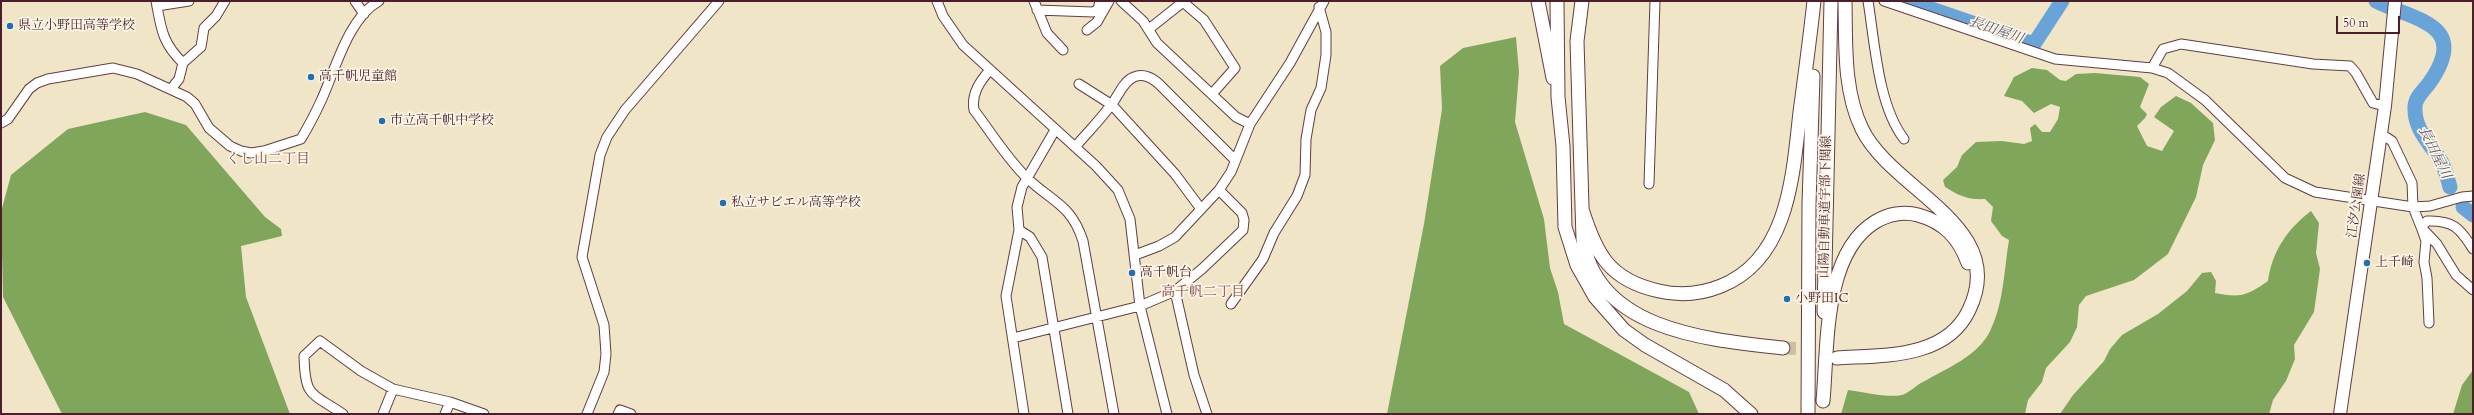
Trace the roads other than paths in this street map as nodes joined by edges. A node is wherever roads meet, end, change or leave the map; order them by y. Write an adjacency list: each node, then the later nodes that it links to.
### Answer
1 (188, 1): 21 (street)
2 (225, 1): 28 (street)
3 (355, 1): 24 (street)
4 (379, 1): 24 (street)
5 (719, 1): 73 (street)
6 (937, 1): 30 (street)
7 (1100, 1): 23 (street)
8 (1110, 1): 26 (street)
9 (1121, 1): 25 (street)
10 (1538, 1): 34 (highway)
11 (1557, 1): 34 (highway)
12 (1564, 1): 35 (highway)
13 (1582, 1): 35 (highway)
14 (1655, 1): 46 (street)
15 (1815, 1): 53 (highway); 82 (highway, 山陽自動車道宇部下関線)
16 (1831, 1): 68 (highway, 山陽自動車道宇部下関線)
17 (1845, 1): 68 (highway)
18 (1868, 1): 42 (street)
19 (1884, 1): 29 (street)
20 (2394, 1): 37 (main road, 江汐公園線)
21 (156, 4): 28 (street)
22 (1322, 4): 39 (street); 60 (street)
23 (1035, 6): 27 (street)
24 (364, 14): 32 (street)
25 (1149, 29): 33 (street); 33 (street)
26 (1087, 30)
27 (1064, 50)
28 (183, 63): 32 (street)
29 (2152, 68): 37 (street); 50 (street)
30 (990, 70): 40 (street); 45 (street)
31 (1079, 84): 36 (street)
32 (171, 89): 38 (street)
33 (1212, 94): 39 (street)
34 (1558, 97): 47 (highway)
35 (1579, 104): 53 (highway)
36 (1112, 105): 43 (street); 44 (street); 52 (street)
37 (2385, 106): 41 (main road, 江汐公園線)
38 (1, 123)
39 (1250, 124): 44 (street)
40 (1055, 130): 43 (street); 45 (street)
41 (2381, 134): 50 (main road, 江汐公園線); 51 (street)
42 (1904, 140)
43 (1075, 147): 57 (street)
44 (1235, 160): 48 (street)
45 (1026, 177): 55 (street); 62 (street)
46 (1650, 184)
47 (1565, 187): 53 (highway); 81 (highway)
48 (1219, 190): 52 (street); 59 (street)
49 (2473, 196): 51 (street)
50 (2372, 203): 51 (street); 83 (main road, 江汐公園線)
51 (2413, 207): 54 (street)
52 (1201, 209): 57 (street)
53 (1582, 209)
54 (2421, 227): 56 (street); 58 (street); 63 (street)
55 (1019, 230): 64 (street); 65 (street)
56 (2473, 249)
57 (1134, 255): 61 (street)
58 (2473, 290)
59 (1175, 291): 61 (street); 80 (street)
60 (1231, 304)
61 (1140, 306): 62 (street); 79 (street)
62 (1096, 317): 64 (street); 78 (street)
63 (2429, 323)
64 (1054, 329): 65 (street); 77 (street)
65 (1013, 338): 76 (street)
66 (393, 389): 67 (street); 69 (street); 70 (street)
67 (450, 402): 71 (street); 72 (street)
68 (1823, 408)
69 (342, 414)
70 (383, 414)
71 (445, 414)
72 (484, 414)
73 (587, 414)
74 (618, 414): 75 (street)
75 (631, 414)
76 (1024, 414)
77 (1068, 414)
78 (1114, 414)
79 (1167, 414)
80 (1206, 414)
81 (1750, 414)
82 (1808, 414)
83 (2340, 414)

